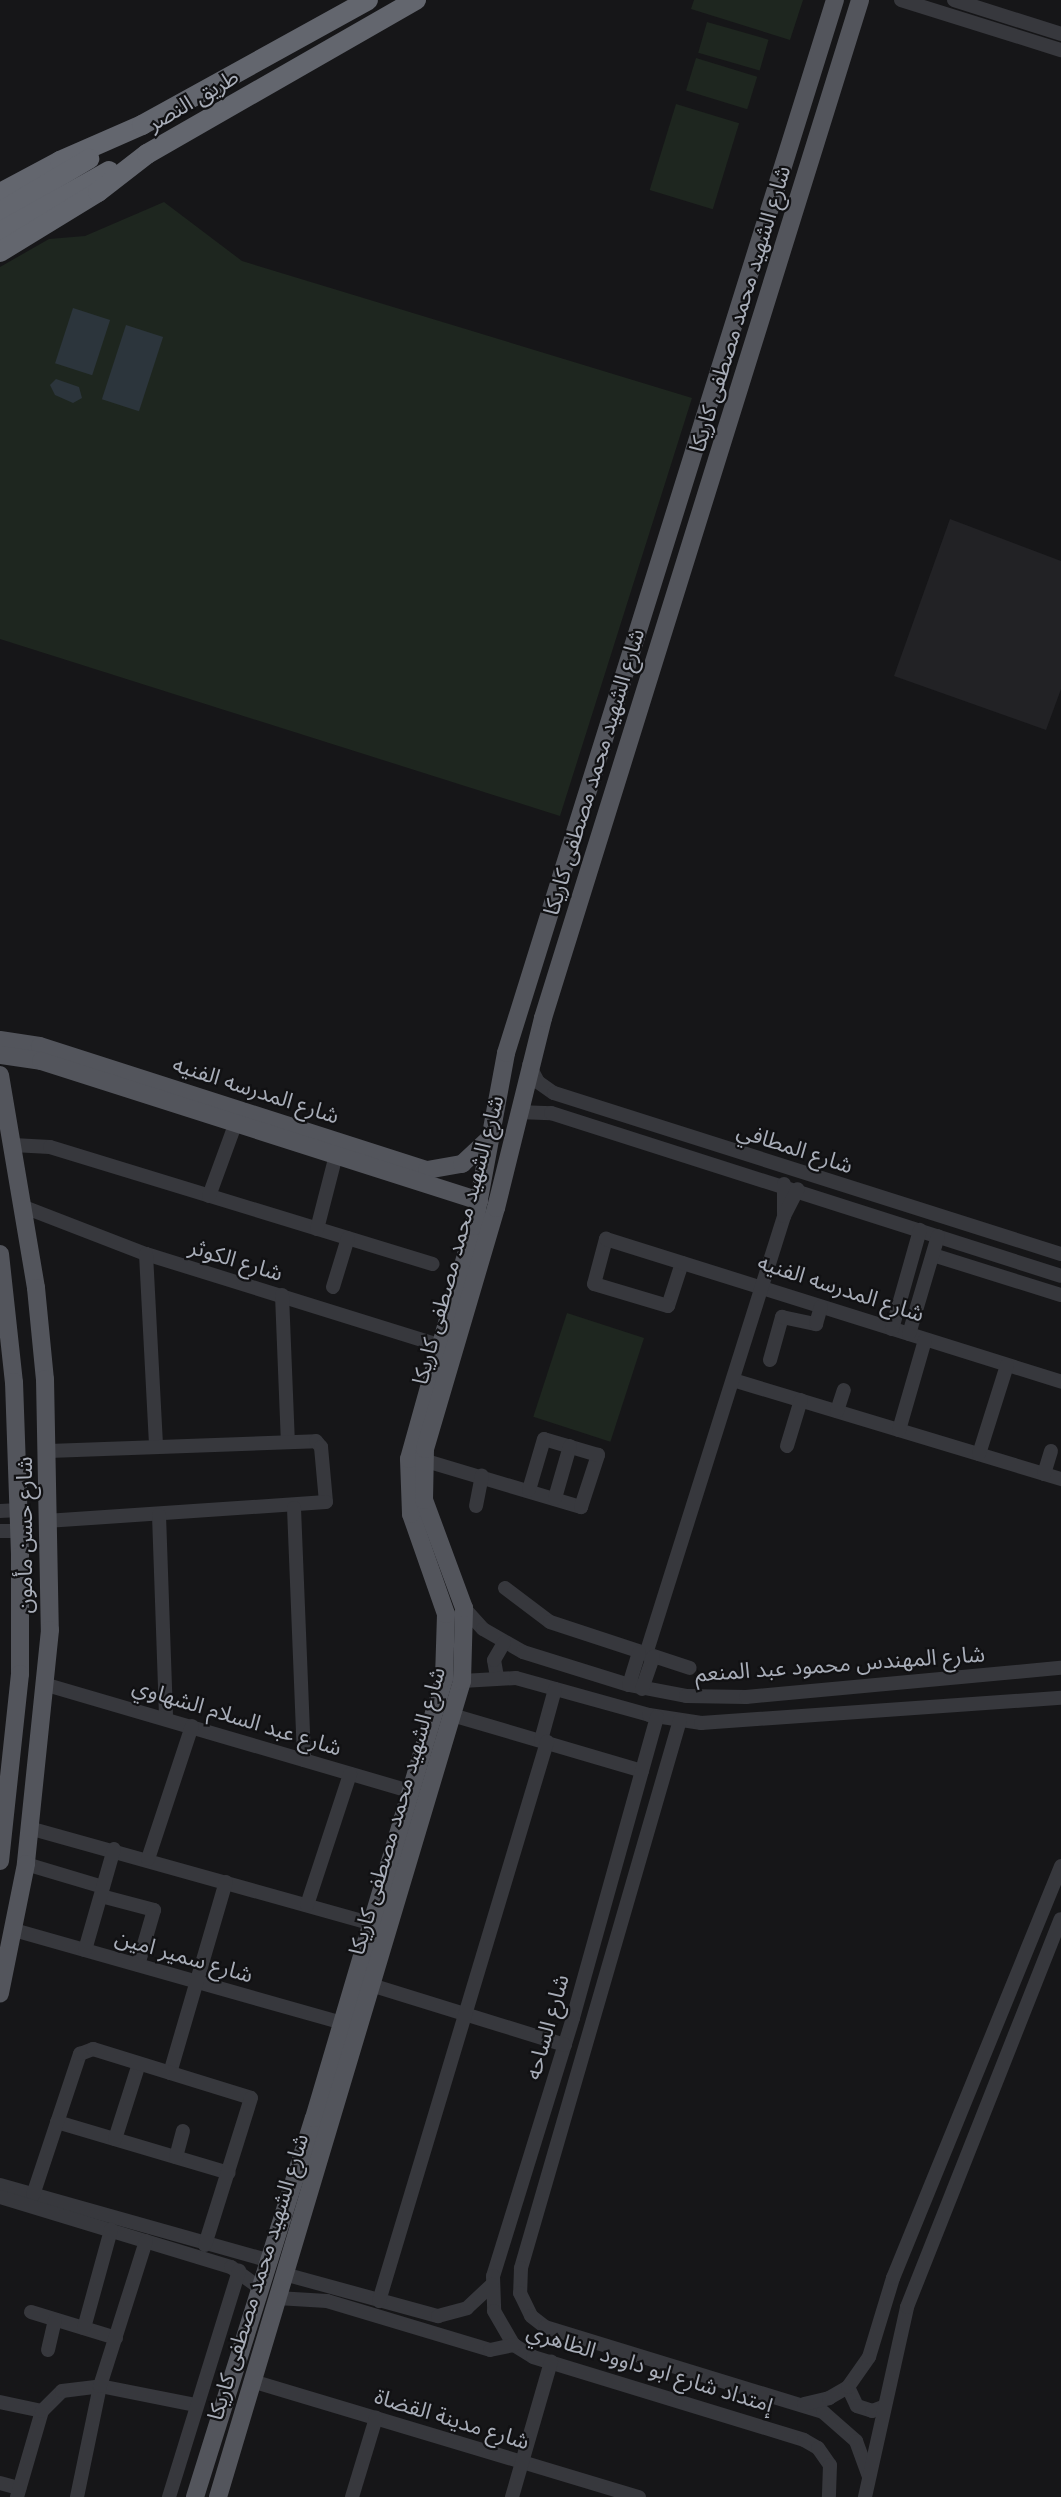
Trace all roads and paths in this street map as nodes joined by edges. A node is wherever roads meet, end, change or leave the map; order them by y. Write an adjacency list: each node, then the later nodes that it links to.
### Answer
1 (368, 0): 9 (highway, طريق النصر)
2 (416, 0): 10 (highway, طريق النصر)
3 (835, 0): 15 (main road, شارع الشهيد محمد مصطفى كاريكا)
4 (901, 0): 8 (street)
5 (954, 0): 7 (street)
6 (863, 4): 16 (main road, شارع الشهيد محمد مصطفى كاريكا)
7 (1061, 34)
8 (1061, 50)
9 (142, 125): 11 (highway, طريق النصر); 12 (highway)
10 (147, 154): 13 (highway); 14 (highway, طريق النصر)
11 (0, 193)
12 (0, 212)
13 (0, 232)
14 (0, 252)
15 (721, 368): 16 (main road); 17 (main road, شارع الشهيد محمد مصطفى كاريكا)
16 (744, 376): 18 (main road, شارع الشهيد محمد مصطفى كاريكا)
17 (712, 398): 18 (main road); 27 (main road, شارع الشهيد محمد مصطفى كاريكا)
18 (735, 407): 21 (main road, شارع الشهيد محمد مصطفى كاريكا)
19 (0, 1040): 30 (main road, شارع المدرسه الفنيه)
20 (0, 1055): 26 (main road, شارع المدرسه الفنيه)
21 (530, 1065): 23 (street, شارع المطافي); 24 (main road, شارع الشهيد محمد مصطفى كاريكا)
22 (0, 1076): 28 (main road, شارع حسن مأمون)
23 (565, 1097): 25 (street); 44 (street, شارع المطافي)
24 (518, 1112): 25 (street, شارع المطافي); 76 (main road, شارع الشهيد محمد مصطفى كاريكا)
25 (560, 1116): 31 (street, شارع المطافي)
26 (235, 1125): 29 (main road, شارع المدرسه الفنيه); 34 (street)
27 (489, 1139): 30 (main road); 35 (main road, شارع الشهيد محمد مصطفى كاريكا)
28 (13, 1145): 34 (street); 36 (main road, شارع حسن مأمون)
29 (336, 1155): 33 (main road, شارع المدرسه الفنيه); 38 (street)
30 (453, 1168): 33 (main road)
31 (784, 1184): 32 (street, شارع المطافي); 37 (street)
32 (798, 1189): 37 (street); 39 (street, شارع المطافي)
33 (448, 1192): 35 (main road, شارع المدرسه الفنيه)
34 (209, 1196): 38 (street)
35 (479, 1201): 57 (main road, شارع الشهيد محمد مصطفى كاريكا)
36 (24, 1207): 43 (street, شارع الكوثر); 60 (main road, شارع حسن مأمون)
37 (784, 1216): 50 (street)
38 (317, 1229): 41 (street)
39 (920, 1230): 40 (street, شارع المطافي); 54 (street)
40 (938, 1236): 45 (street); 48 (street, شارع المطافي)
41 (348, 1238): 47 (street); 49 (street)
42 (0, 1254): 62 (main road, شارع حسن مأمون)
43 (146, 1254): 51 (street, شارع الكوثر); 71 (street)
44 (1061, 1254)
45 (933, 1255): 52 (street); 55 (street)
46 (682, 1263): 46 (street, شارع المدرسه الفنيه); 50 (street, شارع المدرسه الفنيه)
47 (434, 1264)
48 (1061, 1276)
49 (333, 1287)
50 (762, 1288): 53 (street, شارع المدرسه الفنيه); 61 (street)
51 (282, 1295): 57 (street, شارع الكوثر); 68 (street)
52 (1061, 1295)
53 (821, 1307): 54 (street, شارع المدرسه الفنيه); 58 (street)
54 (892, 1329): 55 (street, شارع المدرسه الفنيه)
55 (909, 1334): 56 (street, شارع المدرسه الفنيه)
56 (926, 1340): 59 (street, شارع المدرسه الفنيه); 67 (street)
57 (439, 1345): 113 (main road, شارع الشهيد محمد مصطفى كاريكا)
58 (770, 1360)
59 (1007, 1365): 63 (street, شارع المدرسه الفنيه); 75 (street)
60 (45, 1379): 62 (main road); 72 (main road, شارع حسن مأمون)
61 (733, 1380): 65 (street); 93 (street)
62 (14, 1382): 74 (main road, شارع حسن مأمون)
63 (1061, 1382)
64 (844, 1390): 66 (street)
65 (801, 1400): 66 (street); 70 (street)
66 (837, 1411): 67 (street)
67 (899, 1430): 75 (street)
68 (288, 1442): 71 (street); 83 (street)
69 (570, 1446): 80 (street); 81 (street); 81 (street)
70 (787, 1446)
71 (156, 1447): 72 (street)
72 (49, 1451): 74 (main road); 87 (main road, شارع حسن مأمون)
73 (1051, 1451): 77 (street)
74 (16, 1453): 84 (main road, شارع حسن مأمون)
75 (979, 1454): 77 (street)
76 (423, 1460): 78 (street); 91 (main road, شارع الشهيد محمد مصطفى كاريكا)
77 (1044, 1474): 79 (street)
78 (483, 1476): 80 (street); 82 (street)
79 (1061, 1479)
80 (529, 1490): 81 (street)
81 (555, 1498)
82 (476, 1506)
83 (294, 1508): 86 (street); 110 (street)
84 (19, 1510): 85 (street); 88 (main road, شارع حسن مأمون)
85 (0, 1511)
86 (159, 1515): 87 (street); 104 (street)
87 (50, 1521): 98 (main road, شارع حسن مأمون)
88 (19, 1531): 89 (street); 117 (main road, شارع حسن مأمون)
89 (0, 1532)
90 (505, 1588): 93 (street)
91 (464, 1608): 92 (street, شارع المهندس محمود عبد المنعم); 97 (main road, شارع الشهيد محمد مصطفى كاريكا)
92 (504, 1643): 96 (street); 99 (street, شارع المهندس محمود عبد المنعم)
93 (646, 1654): 94 (street); 99 (street)
94 (690, 1668)
95 (1061, 1668): 99 (street, شارع المهندس محمود عبد المنعم)
96 (497, 1677): 97 (street); 100 (street)
97 (462, 1681): 102 (main road, شارع الشهيد محمد مصطفى كاريكا)
98 (47, 1684): 104 (street, شارع عبد السلام الشهاوي); 114 (main road, شارع حسن مأمون)
99 (636, 1687)
100 (555, 1689): 103 (street); 108 (street)
101 (1061, 1698): 105 (street)
102 (452, 1715): 108 (street); 129 (main road, شارع الشهيد محمد مصطفى كاريكا)
103 (657, 1717): 105 (street); 107 (street, شارع الساحه)
104 (166, 1718): 106 (street, شارع عبد السلام الشهاوي)
105 (680, 1720): 109 (street, شارع الساحه)
106 (192, 1726): 110 (street, شارع عبد السلام الشهاوي); 116 (street)
107 (652, 1735): 109 (street); 111 (street, شارع الساحه)
108 (544, 1741): 111 (street); 133 (street)
109 (674, 1741): 132 (street, شارع الساحه)
110 (304, 1760): 112 (street, شارع عبد السلام الشهاوي)
111 (642, 1771): 130 (street, شارع الساحه)
112 (350, 1774): 113 (street, شارع عبد السلام الشهاوي); 122 (street)
113 (413, 1792): 124 (main road, شارع الشهيد محمد مصطفى كاريكا)
114 (29, 1828): 115 (street); 118 (main road, شارع حسن مأمون)
115 (114, 1849): 116 (street); 121 (street)
116 (148, 1859): 120 (street)
117 (0, 1860)
118 (26, 1864): 121 (street); 125 (main road, شارع حسن مأمون)
119 (1061, 1866): 169 (street)
120 (226, 1881): 122 (street); 128 (street)
121 (102, 1892): 126 (street); 127 (street)
122 (307, 1905): 124 (street)
123 (1061, 1919): 173 (street)
124 (373, 1924): 135 (main road, شارع الشهيد محمد مصطفى كاريكا)
125 (14, 1930): 126 (street, شارع سمير امين); 131 (main road, شارع حسن مأمون)
126 (85, 1950): 127 (street, شارع سمير امين)
127 (138, 1965): 128 (street, شارع سمير امين)
128 (197, 1982): 135 (street, شارع سمير امين); 139 (street)
129 (371, 1985): 133 (street); 153 (main road, شارع الشهيد محمد مصطفى كاريكا)
130 (580, 1992): 132 (street); 134 (street, شارع الساحه)
131 (0, 1993)
132 (603, 1998): 136 (street, شارع الساحه)
133 (466, 2014): 137 (street); 158 (street)
134 (573, 2018): 136 (street); 137 (street, شارع الساحه)
135 (343, 2023): 151 (main road, شارع الشهيد محمد مصطفى كاريكا)
136 (595, 2024): 161 (street, شارع الساحه)
137 (565, 2045): 155 (street, شارع الساحه)
138 (139, 2064): 139 (street); 140 (street); 142 (street)
139 (170, 2073): 144 (street)
140 (57, 2122): 142 (street); 146 (street)
141 (183, 2131): 143 (street)
142 (115, 2139): 143 (street)
143 (176, 2157): 144 (street)
144 (228, 2172): 150 (street)
145 (0, 2185): 146 (street)
146 (33, 2195): 150 (street)
147 (0, 2197): 148 (street)
148 (111, 2230): 149 (street); 162 (street)
149 (146, 2241): 152 (street); 163 (street)
150 (205, 2246): 152 (street)
151 (270, 2261): 152 (street); 156 (main road, شارع الشهيد محمد مصطفى كاريكا)
152 (235, 2264): 156 (street); 172 (street)
153 (284, 2274): 154 (street); 156 (main road, شارع الشهيد محمد مصطفى كاريكا)
154 (322, 2284): 157 (street); 158 (street)
155 (492, 2285): 158 (street); 164 (street, شارع الساحه)
156 (269, 2294): 157 (street, إمتداد شارع ابو داوود الظاهري); 167 (main road, شارع الشهيد محمد مصطفى كاريكا); 182 (main road, شارع الشهيد محمد مصطفى كاريكا)
157 (315, 2298): 164 (street, إمتداد شارع ابو داوود الظاهري)
158 (380, 2301)
159 (31, 2312): 160 (street)
160 (55, 2320): 162 (street); 165 (street)
161 (545, 2327): 171 (street, إمتداد شارع ابو داوود الظاهري)
162 (84, 2328): 163 (street)
163 (116, 2338): 168 (street)
164 (514, 2345): 166 (street, إمتداد شارع ابو داوود الظاهري)
165 (48, 2349)
166 (551, 2362): 176 (street); 187 (street, إمتداد شارع ابو داوود الظاهري)
167 (252, 2381): 175 (street, شارع مدينة القضاة); 183 (main road, شارع الشهيد محمد مصطفى كاريكا)
168 (100, 2386): 172 (street); 174 (street); 180 (street)
169 (848, 2387): 171 (street); 173 (street)
170 (0, 2402): 174 (street)
171 (802, 2404): 177 (street, إمتداد شارع ابو داوود الظاهري)
172 (196, 2405): 181 (street)
173 (883, 2407): 177 (street)
174 (42, 2411): 179 (street)
175 (376, 2418): 176 (street, شارع مدينة القضاة); 184 (street)
176 (521, 2461): 185 (street); 186 (street, شارع مدينة القضاة)
177 (869, 2477): 188 (street)
178 (0, 2483): 179 (street)
179 (18, 2493)
180 (77, 2497)
181 (169, 2497)
182 (195, 2497)
183 (218, 2497)
184 (352, 2497)
185 (512, 2497)
186 (639, 2497)
187 (829, 2497)
188 (865, 2497)

